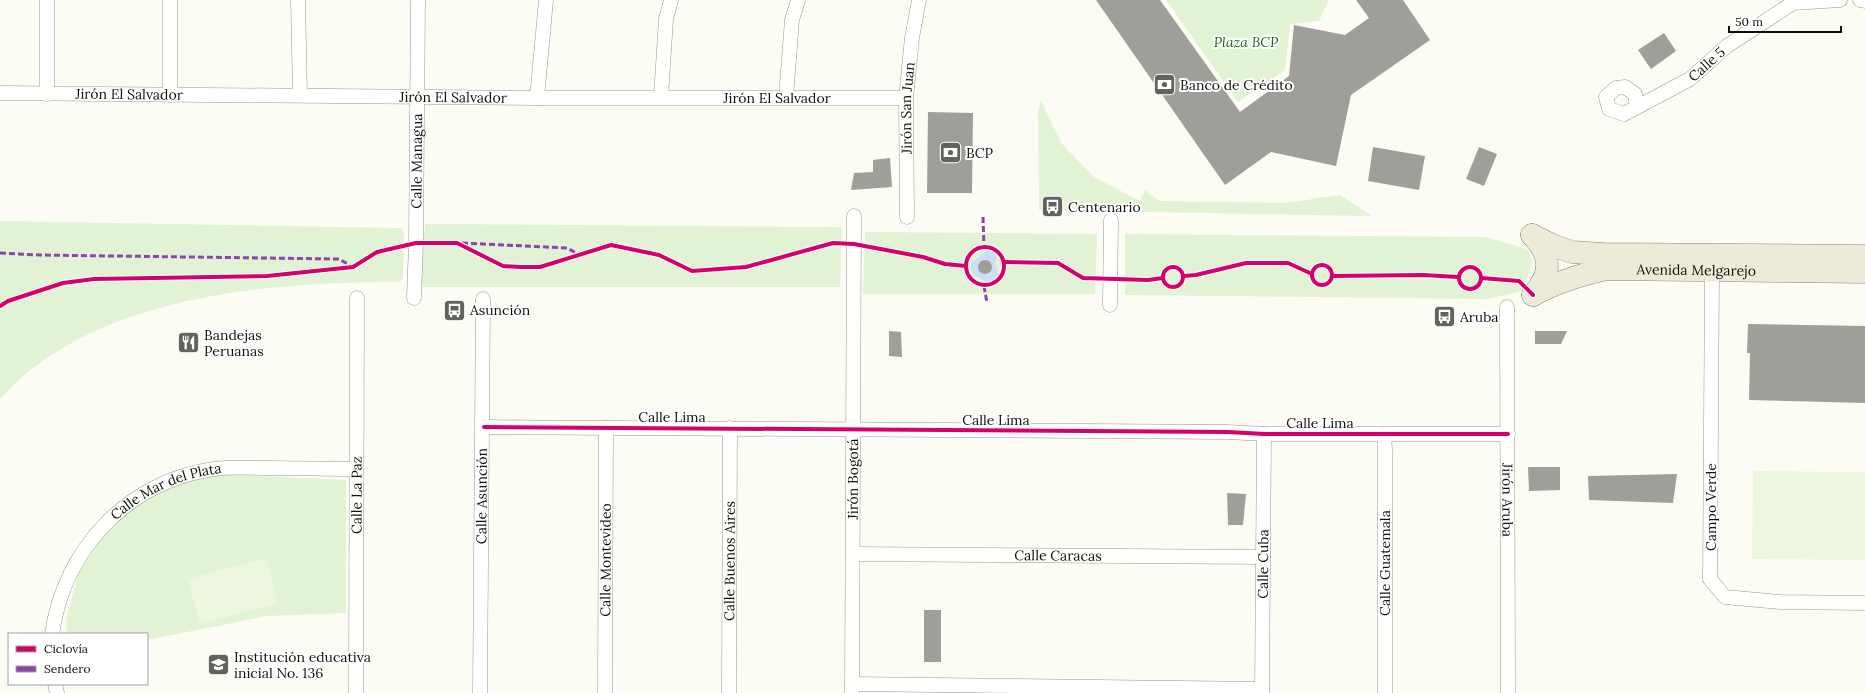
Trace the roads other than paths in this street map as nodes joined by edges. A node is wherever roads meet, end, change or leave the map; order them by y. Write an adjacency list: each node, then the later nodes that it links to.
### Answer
1 (47, 0): 13 (street)
2 (170, 0): 14 (street)
3 (298, 0): 15 (street)
4 (418, 0): 16 (street, Calle Managua)
5 (546, 0): 18 (street)
6 (671, 0): 17 (street)
7 (798, 0): 19 (street)
8 (919, 0): 20 (street, Jirón San Juan)
9 (1840, 0): 21 (street, Calle 5)
10 (1860, 0): 11 (street)
11 (1865, 1)
12 (0, 93): 13 (street, Jirón El Salvador)
13 (47, 94): 14 (street, Jirón El Salvador)
14 (170, 95): 15 (street, Jirón El Salvador)
15 (300, 95): 16 (street, Jirón El Salvador)
16 (417, 97): 18 (street, Jirón El Salvador); 29 (street, Calle Managua)
17 (661, 97): 18 (street, Jirón El Salvador); 19 (street, Jirón El Salvador)
18 (537, 98)
19 (786, 98): 20 (street, Jirón El Salvador)
20 (906, 98): 23 (street, Jirón San Juan)
21 (1637, 107)
22 (854, 216): 36 (street, Jirón Bogotá)
23 (907, 217)
24 (1111, 220): 31 (street)
25 (1865, 256): 26 (main road, Avenida Melgarejo)
26 (1712, 271): 27 (main road, Avenida Melgarejo); 43 (street, Campo Verde)
27 (1865, 272)
28 (357, 298): 40 (street, Calle La Paz)
29 (414, 298)
30 (483, 299): 33 (street, Calle Asunción)
31 (1110, 305)
32 (1507, 307): 39 (street, Jirón Aruba)
33 (484, 427): 34 (street, Calle Lima); 48 (street, Calle Asunción)
34 (606, 428): 35 (street, Calle Lima); 49 (street, Calle Montevideo)
35 (730, 428): 36 (street, Calle Lima); 50 (street, Calle Buenos Aires)
36 (853, 430): 37 (street, Calle Lima); 41 (street, Jirón Bogotá)
37 (1264, 434): 38 (street, Calle Lima); 42 (street, Calle Cuba)
38 (1384, 434): 39 (street, Calle Lima); 51 (street, Calle Guatemala)
39 (1508, 434): 52 (street, Jirón Aruba)
40 (356, 469): 44 (street, Calle Mar del Plata); 47 (street, Calle La Paz)
41 (852, 554): 42 (street, Calle Caracas); 45 (street, Jirón Bogotá)
42 (1263, 557): 46 (street, Calle Cuba)
43 (1865, 603)
44 (52, 633)
45 (852, 688): 46 (street)
46 (1262, 691)
47 (356, 693)
48 (480, 693)
49 (605, 693)
50 (728, 693)
51 (1385, 693)
52 (1508, 693)

